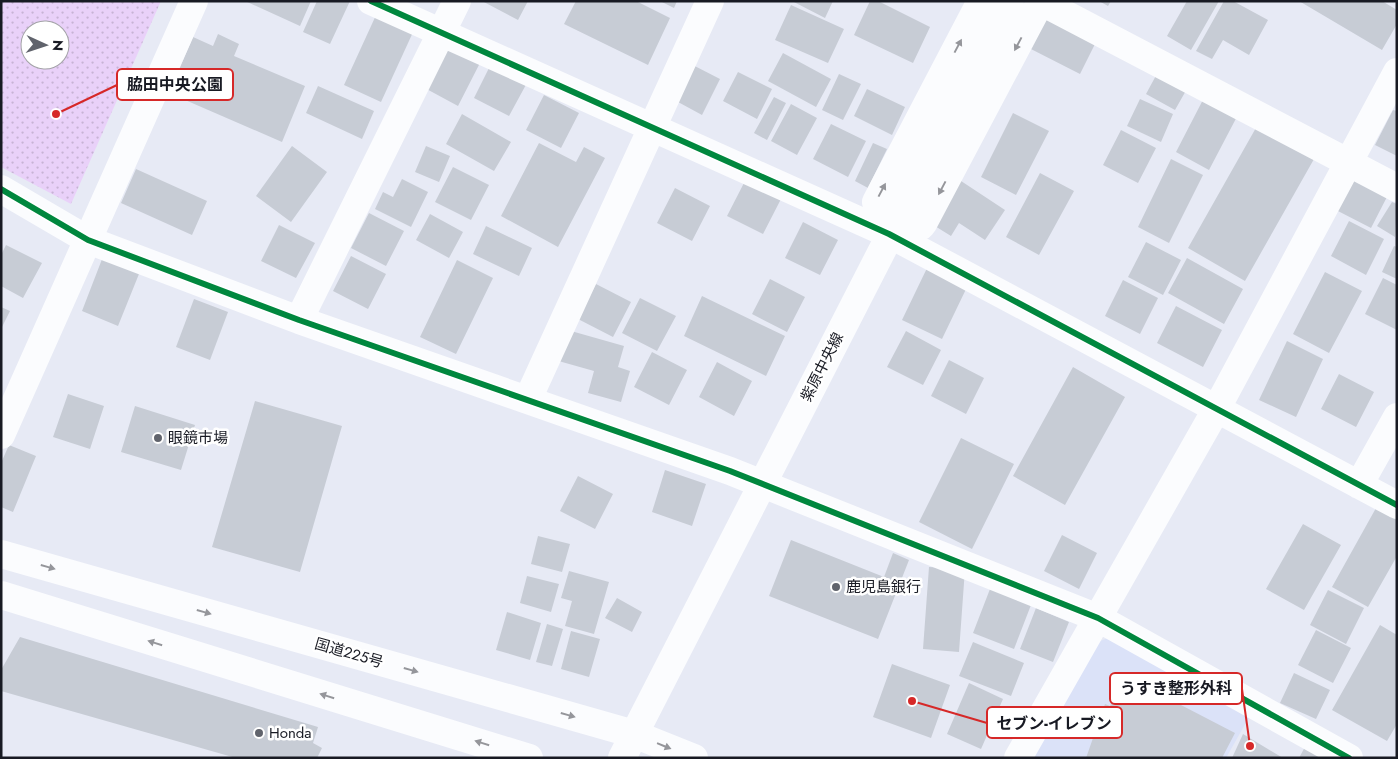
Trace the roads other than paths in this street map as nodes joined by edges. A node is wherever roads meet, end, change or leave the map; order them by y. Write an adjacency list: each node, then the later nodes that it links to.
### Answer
1 (194, 1): 15 (main road)
2 (371, 1): 8 (main road)
3 (457, 1): 8 (main road)
4 (710, 1): 10 (main road)
5 (981, 1): 14 (main road, one-way to 5)
6 (1010, 1): 14 (main road, 紫原中央線)
7 (1040, 1): 11 (main road); 14 (main road, one-way to 14)
8 (441, 32): 10 (main road); 16 (main road)
9 (1397, 72): 11 (main road)
10 (652, 127): 14 (main road); 17 (main road)
11 (1347, 161): 12 (main road); 18 (main road)
12 (1397, 188)
13 (1, 189): 15 (main road)
14 (889, 234): 18 (main road); 21 (main road, 紫原中央線)
15 (88, 240): 16 (main road); 20 (main road)
16 (299, 320): 17 (main road)
17 (528, 399): 21 (main road)
18 (1217, 408): 22 (main road); 26 (main road)
19 (1397, 417): 22 (main road)
20 (1, 435)
21 (763, 483): 26 (main road); 27 (main road, 紫原中央線)
22 (1359, 484): 23 (main road)
23 (1397, 505)
24 (1, 554): 27 (main road, 国道225号, one-way to 27)
25 (1, 596): 28 (main road, one-way to 25)
26 (1098, 618): 31 (main road); 32 (main road)
27 (634, 734): 29 (main road, 紫原中央線); 30 (main road, 国道225号, one-way to 30)
28 (529, 758)
29 (622, 758)
30 (694, 758)
31 (1018, 758)
32 (1349, 758)

